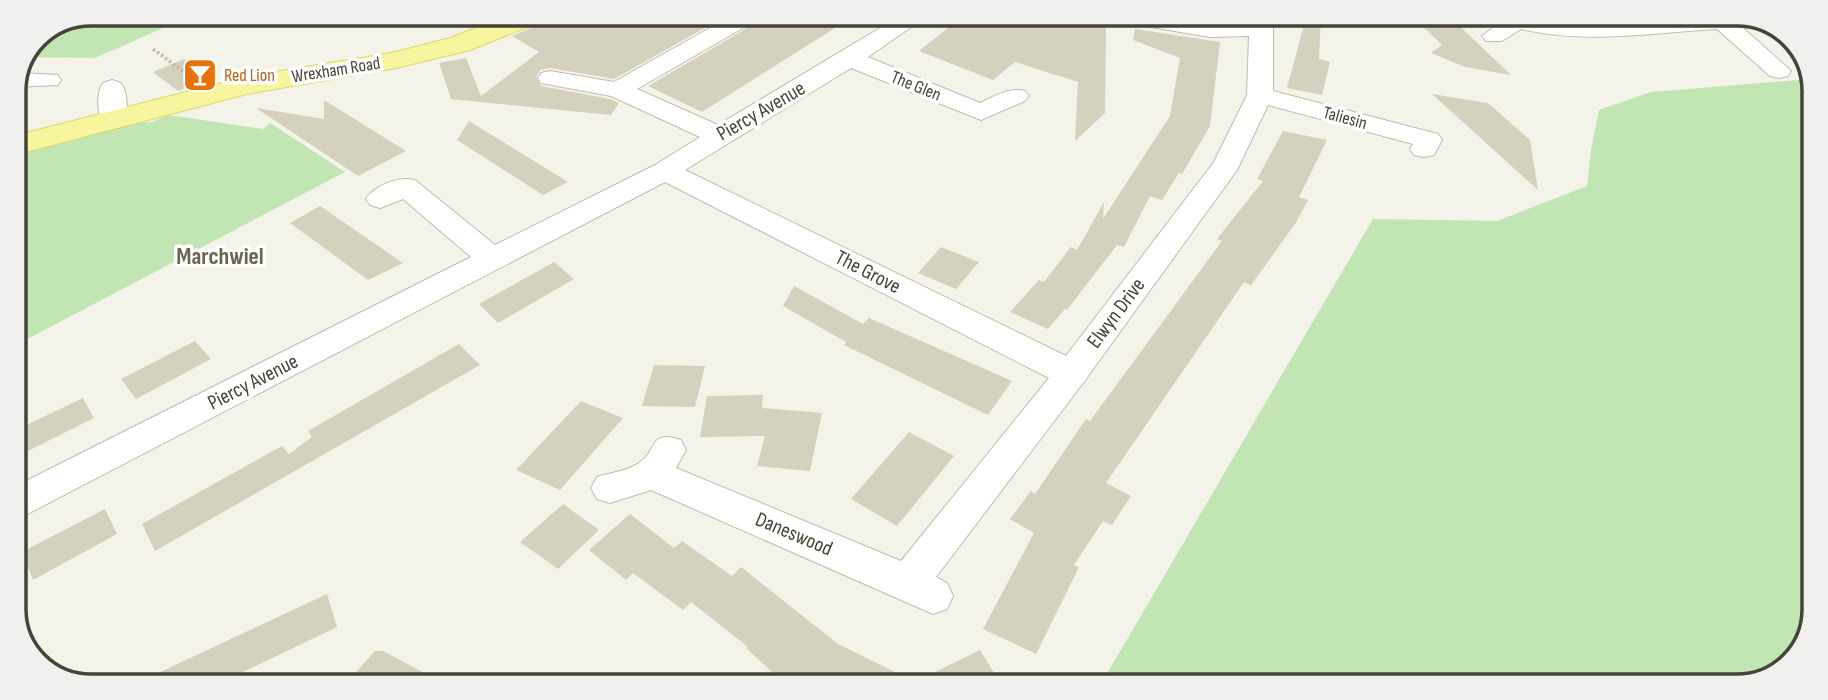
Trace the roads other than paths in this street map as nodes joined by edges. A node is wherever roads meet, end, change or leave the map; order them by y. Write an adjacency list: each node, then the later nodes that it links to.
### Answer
1 (506, 26): 21 (main road, Wrexham Road)
2 (730, 26): 18 (street)
3 (901, 26): 12 (street, Piercy Avenue)
4 (1186, 26): 5 (street)
5 (1238, 26)
6 (1259, 26): 19 (street, Elwyn Drive)
7 (1506, 26): 11 (street)
8 (1535, 26): 9 (street)
9 (1648, 26)
10 (1727, 26): 13 (street)
11 (1494, 36)
12 (851, 59): 20 (street, The Glen); 22 (street, Piercy Avenue)
13 (1779, 71)
14 (550, 78): 18 (street)
15 (27, 80): 16 (street)
16 (49, 80)
17 (112, 88): 21 (street)
18 (618, 90): 22 (street)
19 (1260, 95): 23 (street, Taliesin); 28 (street, Elwyn Drive)
20 (1016, 96)
21 (113, 120): 24 (main road, Wrexham Road)
22 (718, 135): 25 (street, Piercy Avenue)
23 (1427, 140)
24 (26, 143)
25 (665, 171): 27 (street, Piercy Avenue); 28 (street, The Grove)
26 (380, 199): 27 (street)
27 (492, 259): 30 (street, Piercy Avenue)
28 (1071, 373): 31 (street, Elwyn Drive)
29 (610, 488): 31 (street, Daneswood)
30 (26, 499)
31 (920, 589)

